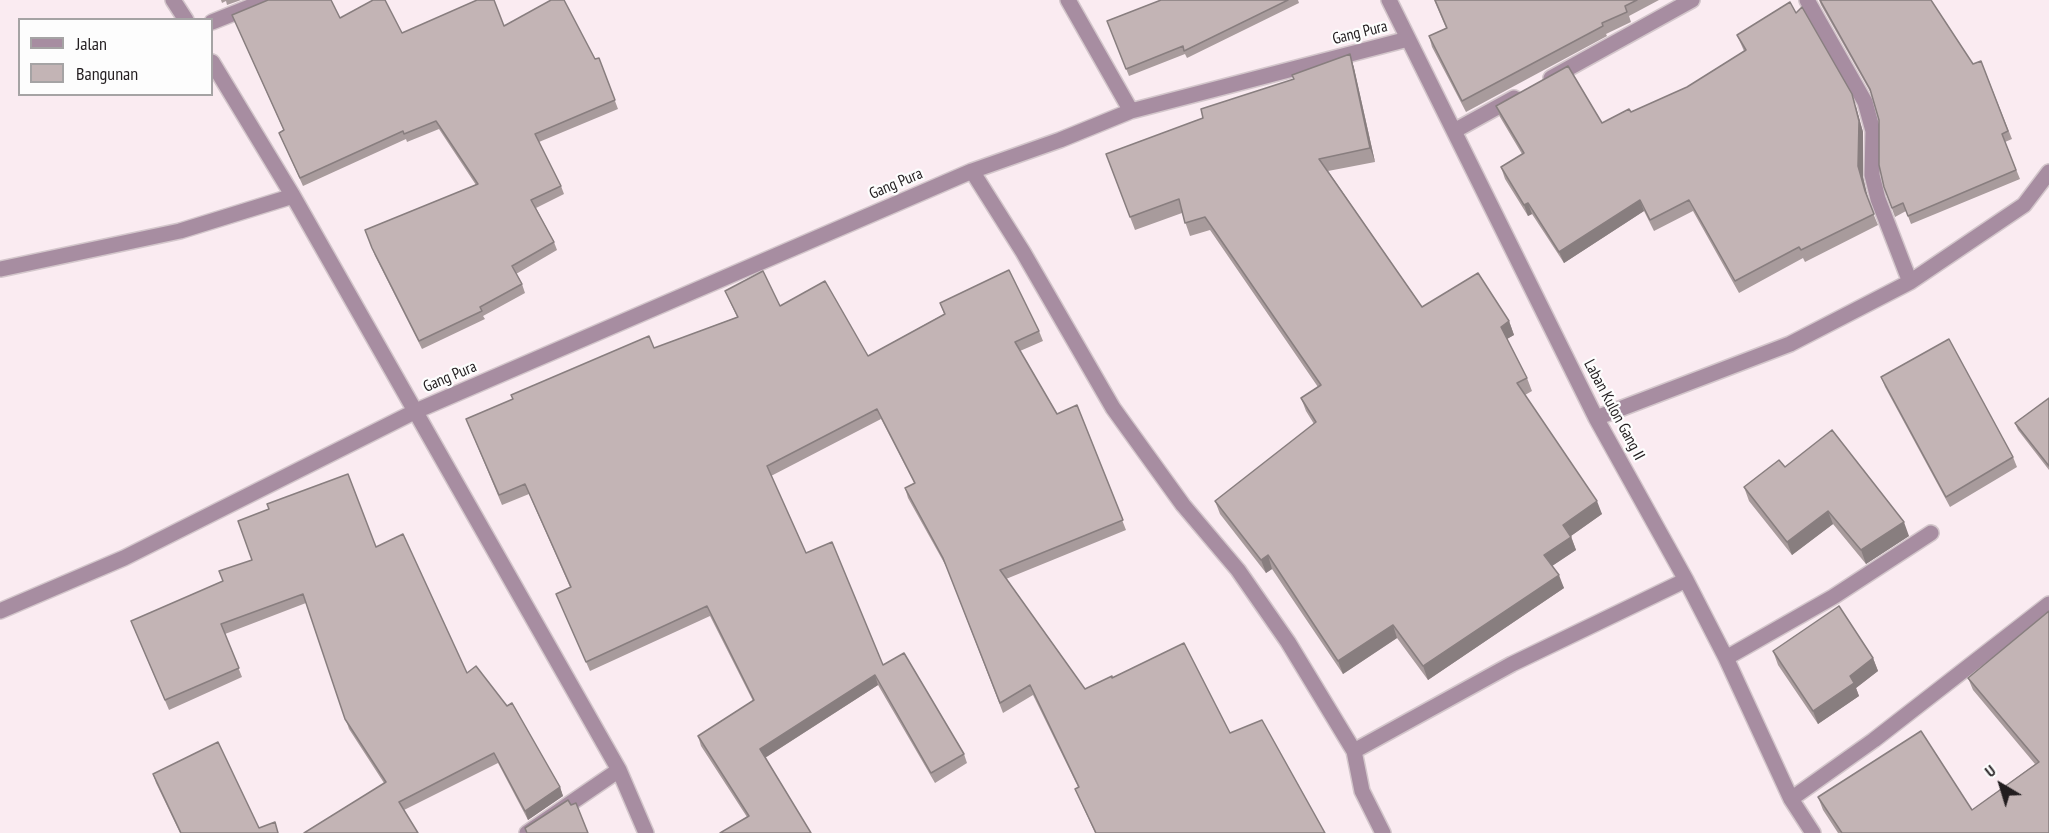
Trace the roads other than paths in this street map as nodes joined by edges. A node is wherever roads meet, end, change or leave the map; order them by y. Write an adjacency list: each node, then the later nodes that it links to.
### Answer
1 (173, 0): 7 (street)
2 (267, 0): 8 (street)
3 (1068, 0): 11 (street)
4 (1389, 0): 9 (street, Laban Kulon Gang II)
5 (1692, 0): 12 (street)
6 (1807, 0): 17 (street)
7 (185, 18)
8 (213, 22)
9 (1408, 39): 11 (street, Gang Pura); 12 (street, Laban Kulon Gang II)
10 (213, 64): 15 (street)
11 (1131, 111): 13 (street, Gang Pura)
12 (1454, 131): 19 (street, Laban Kulon Gang II)
13 (972, 171): 18 (street, Gang Pura); 25 (street)
14 (2049, 172): 17 (street)
15 (293, 196): 16 (street); 18 (street)
16 (1, 269)
17 (1910, 282): 19 (street)
18 (416, 411): 23 (street, Gang Pura); 26 (street)
19 (1596, 418): 21 (street, Laban Kulon Gang II)
20 (1931, 533): 24 (street)
21 (1686, 580): 24 (street, Laban Kulon Gang II); 25 (street)
22 (2049, 604): 27 (street)
23 (0, 611)
24 (1726, 658): 27 (street, Laban Kulon Gang II)
25 (1354, 751): 30 (street)
26 (619, 770): 28 (street); 29 (street)
27 (1791, 799): 31 (street, Laban Kulon Gang II)
28 (527, 833)
29 (646, 833)
30 (1383, 833)
31 (1813, 833)

